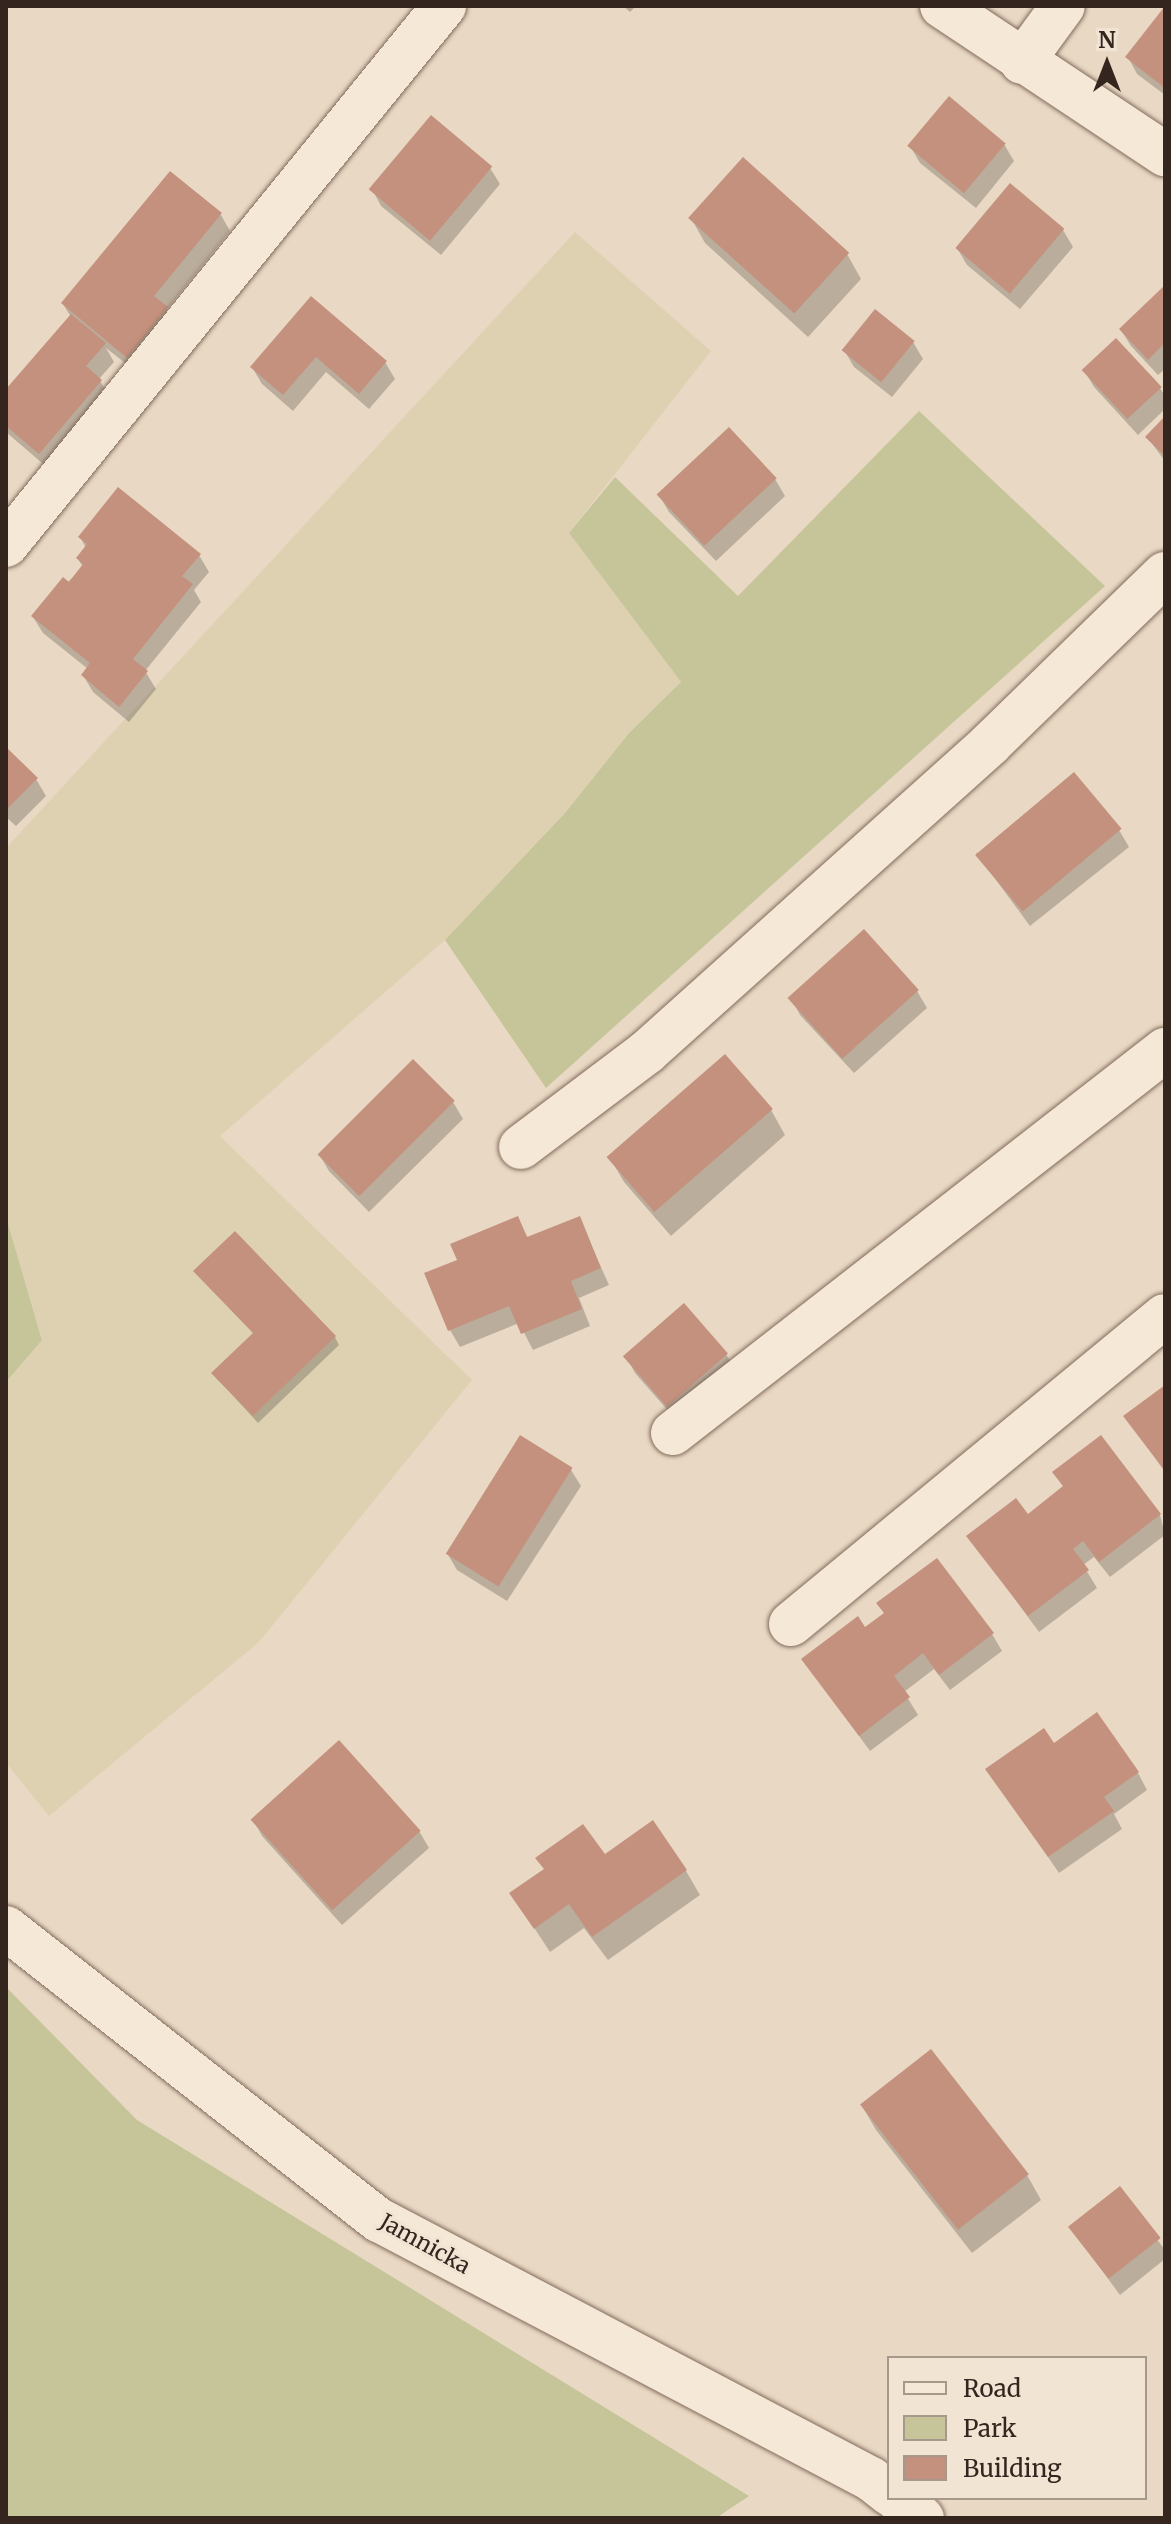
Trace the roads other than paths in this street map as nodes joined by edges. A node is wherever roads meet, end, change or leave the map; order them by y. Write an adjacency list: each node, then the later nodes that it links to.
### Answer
1 (444, 6): 6 (street)
2 (942, 6): 4 (street)
3 (1063, 6): 4 (street)
4 (1022, 62): 5 (street)
5 (1165, 154)
6 (6, 545)
7 (1165, 574): 9 (street)
8 (1165, 1050): 11 (street)
9 (521, 1147)
10 (1165, 1316): 12 (street)
11 (673, 1433)
12 (791, 1624)
13 (6, 1928): 14 (street, Jamnicka)
14 (887, 2491)
15 (899, 2500): 16 (street)
16 (922, 2518)

